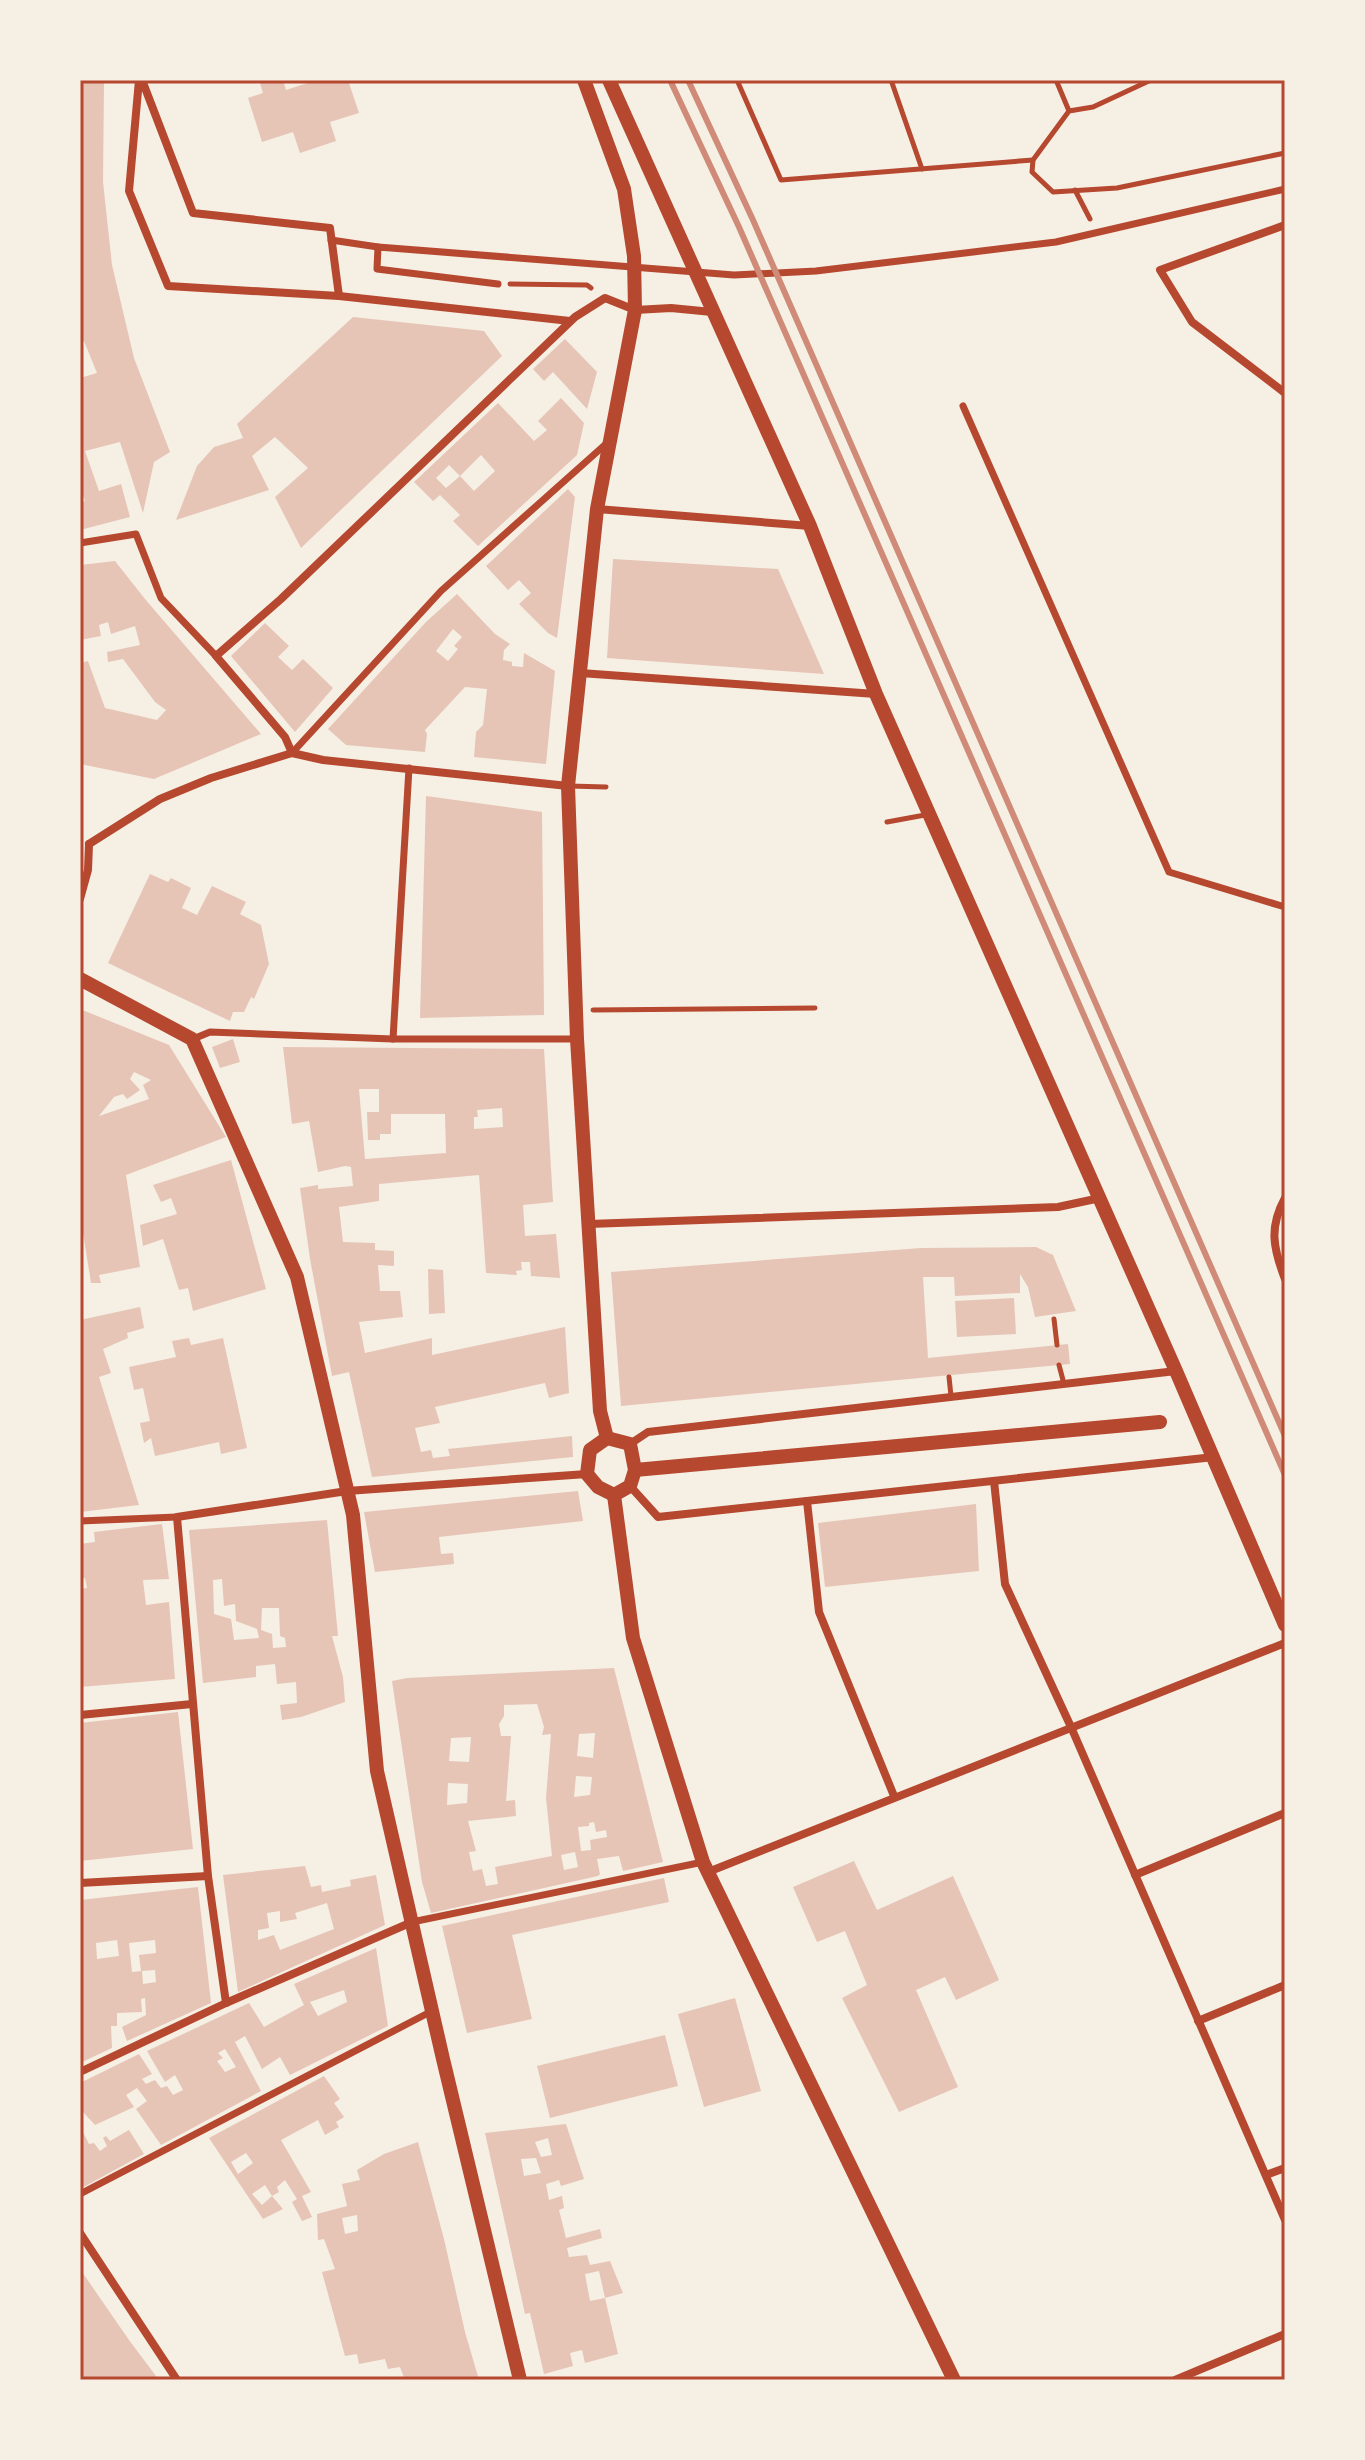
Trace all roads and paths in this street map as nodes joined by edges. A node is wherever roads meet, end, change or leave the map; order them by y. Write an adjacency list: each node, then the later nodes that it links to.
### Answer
1 (140, 80): 16 (street); 19 (street)
2 (584, 80): 21 (street)
3 (609, 80): 22 (street)
4 (737, 80): 11 (path)
5 (891, 80): 11 (path)
6 (1056, 80): 8 (path)
7 (1151, 80): 8 (path)
8 (1069, 111): 10 (path)
9 (1285, 153): 13 (path)
10 (1033, 160): 11 (path); 13 (path)
11 (922, 169)
12 (1285, 189): 17 (street)
13 (1075, 190): 14 (path)
14 (1090, 219)
15 (1285, 225): 24 (street)
16 (331, 240): 17 (street); 19 (street)
17 (378, 247): 18 (street)
18 (498, 284): 20 (path)
19 (339, 296): 23 (street)
20 (605, 298): 21 (street); 23 (street)
21 (635, 310): 22 (street); 26 (street)
22 (712, 312): 28 (street)
23 (570, 321): 30 (street)
24 (1285, 393)
25 (963, 406): 41 (street)
26 (609, 441): 27 (street); 33 (street)
27 (597, 509): 28 (street); 31 (street)
28 (810, 526): 32 (street)
29 (80, 543): 30 (street)
30 (216, 656): 33 (street)
31 (580, 673): 32 (street); 35 (street)
32 (876, 694): 37 (street)
33 (292, 753): 34 (street); 39 (street)
34 (409, 768): 35 (street); 46 (street)
35 (568, 786): 36 (lane); 44 (street)
36 (606, 787)
37 (930, 814): 38 (lane); 48 (street)
38 (887, 822)
39 (84, 842): 40 (street)
40 (80, 899)
41 (1285, 907)
42 (80, 979): 45 (street)
43 (815, 1008): 44 (path)
44 (576, 1010): 47 (street)
45 (192, 1039): 46 (street); 67 (street)
46 (393, 1039): 47 (street)
47 (577, 1039): 50 (street)
48 (1100, 1198): 50 (street); 55 (street)
49 (1285, 1198): 51 (street)
50 (589, 1224): 60 (street)
51 (1285, 1279)
52 (1054, 1319): 53 (lane)
53 (1057, 1345)
54 (1059, 1365): 57 (lane)
55 (1176, 1371): 57 (street); 62 (street)
56 (949, 1377): 58 (lane)
57 (1065, 1384): 58 (street)
58 (951, 1396): 61 (street)
59 (1160, 1422): 63 (street)
60 (607, 1438): 61 (street); 64 (street)
61 (630, 1444): 63 (street)
62 (1214, 1457): 65 (street); 72 (street)
63 (635, 1470): 66 (street)
64 (587, 1474): 67 (street); 68 (street)
65 (994, 1481): 69 (street); 76 (street)
66 (630, 1486): 68 (street); 69 (street)
67 (347, 1491): 70 (street); 83 (street)
68 (614, 1495): 79 (street)
69 (807, 1501): 77 (street)
70 (177, 1517): 71 (street); 74 (street)
71 (80, 1521)
72 (1285, 1625)
73 (1285, 1643): 76 (street)
74 (192, 1704): 75 (street); 81 (street)
75 (80, 1715)
76 (1071, 1727): 77 (street); 80 (street)
77 (894, 1796): 79 (street)
78 (1285, 1813): 80 (street)
79 (706, 1867): 83 (street); 97 (street)
80 (1135, 1875): 87 (street)
81 (208, 1876): 82 (street); 85 (street)
82 (80, 1883)
83 (412, 1922): 85 (street); 86 (street)
84 (1285, 1985): 87 (street)
85 (226, 2003): 88 (street)
86 (432, 2011): 91 (street); 96 (street)
87 (1198, 2021): 90 (street)
88 (80, 2072)
89 (1285, 2168): 90 (street)
90 (1266, 2175): 92 (street)
91 (80, 2194)
92 (1285, 2220)
93 (80, 2233): 95 (street)
94 (1285, 2334): 98 (street)
95 (177, 2380)
96 (520, 2380)
97 (954, 2380)
98 (1175, 2380)

